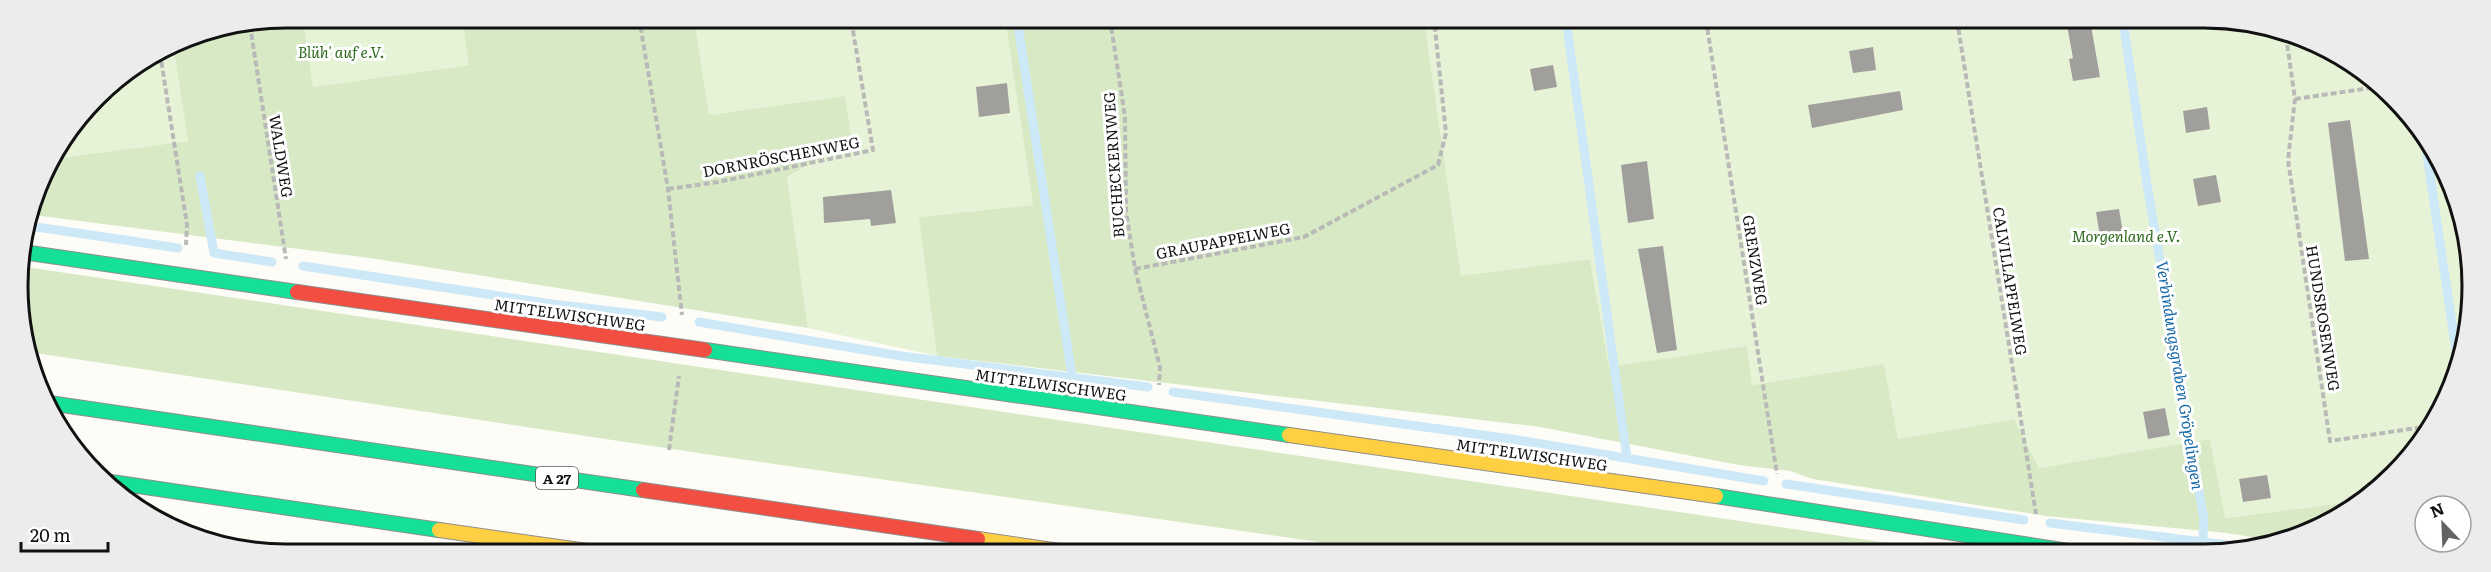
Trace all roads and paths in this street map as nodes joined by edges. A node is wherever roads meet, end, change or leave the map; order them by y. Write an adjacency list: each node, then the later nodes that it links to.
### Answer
1 (641, 28): 12 (path)
2 (853, 28): 12 (path, DORNRÖSCHENWEG)
3 (1111, 28): 14 (path, BUCHECKERNWEG)
4 (1435, 28): 14 (path, GRAUPAPPELWEG)
5 (1707, 28): 23 (path, GRENZWEG)
6 (1958, 28): 27 (path, CALVILLAPFELWEG)
7 (251, 31): 16 (path, WALDWEG)
8 (2287, 42): 11 (path, HUNDSROSENWEG)
9 (161, 61): 15 (path)
10 (2370, 88): 11 (path)
11 (2295, 99): 20 (path, HUNDSROSENWEG)
12 (668, 189): 17 (path)
13 (31, 253): 15 (main road, MITTELWISCHWEG)
14 (1135, 269): 19 (path, BUCHECKERNWEG)
15 (185, 275): 16 (main road, MITTELWISCHWEG)
16 (290, 291): 17 (main road, MITTELWISCHWEG)
17 (681, 346): 19 (main road, MITTELWISCHWEG); 21 (path)
18 (57, 404): 25 (main road, A 27)
19 (1157, 416): 23 (main road, MITTELWISCHWEG)
20 (2420, 428)
21 (669, 450)
22 (120, 483): 24 (main road)
23 (1778, 505): 26 (main road, MITTELWISCHWEG)
24 (539, 544)
25 (1011, 544)
26 (2022, 544)
27 (2041, 544)

